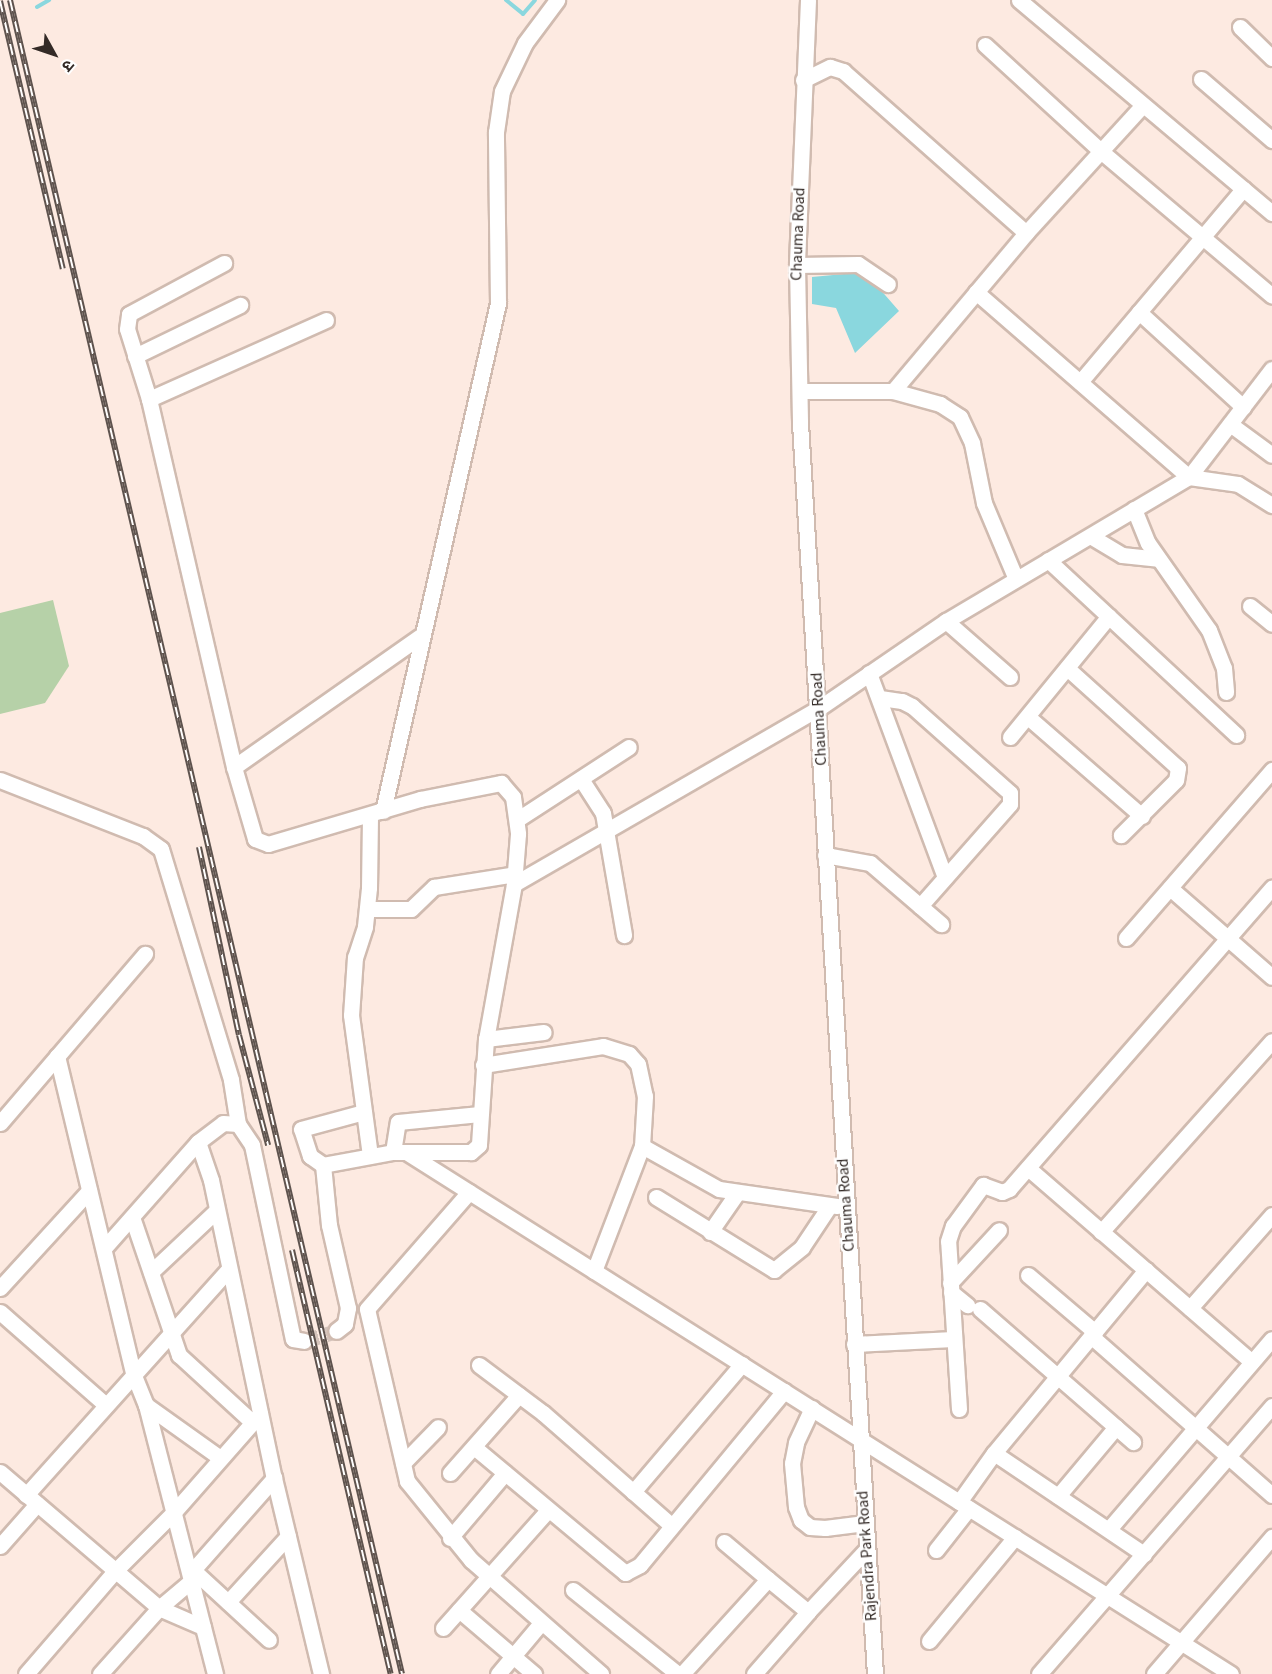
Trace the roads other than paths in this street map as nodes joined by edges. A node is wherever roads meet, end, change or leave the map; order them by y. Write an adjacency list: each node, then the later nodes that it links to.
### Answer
1 (557, 0): 44 (street)
2 (808, 0): 8 (street, Chauma Road)
3 (1020, 0): 9 (street)
4 (1240, 27): 6 (street)
5 (985, 45): 11 (street)
6 (1272, 58)
7 (1201, 79): 10 (street)
8 (803, 80): 14 (street); 17 (street, Chauma Road)
9 (1143, 105): 11 (street); 12 (street)
10 (1272, 140)
11 (1103, 153): 14 (street); 15 (street)
12 (1243, 189): 13 (street); 15 (street)
13 (1272, 213)
14 (1026, 233): 19 (street)
15 (1203, 236): 20 (street); 22 (street)
16 (224, 263): 24 (street)
17 (797, 265): 18 (street); 27 (street, Chauma Road)
18 (888, 284)
19 (976, 292): 26 (street); 28 (street)
20 (1272, 296)
21 (240, 305): 24 (street)
22 (1139, 312): 26 (street); 30 (street)
23 (326, 320): 29 (street)
24 (135, 356): 29 (street)
25 (1271, 373): 30 (street)
26 (1080, 382): 33 (street)
27 (800, 391): 28 (street); 50 (street, Chauma Road)
28 (893, 391): 39 (street)
29 (149, 399): 55 (street)
30 (1243, 407): 31 (street)
31 (1230, 424): 32 (street); 33 (street)
32 (1272, 455)
33 (1189, 477): 34 (street); 35 (street)
34 (1272, 505)
35 (1134, 509): 36 (street); 37 (street)
36 (1092, 537): 37 (street); 38 (street)
37 (1158, 559): 48 (street)
38 (1048, 560): 39 (street); 41 (street)
39 (1016, 579): 42 (street)
40 (1250, 606): 43 (street)
41 (1109, 616): 45 (street); 52 (street)
42 (946, 621): 46 (street); 47 (street)
43 (1272, 624)
44 (419, 637): 55 (street); 59 (street)
45 (1067, 668): 51 (street); 60 (street)
46 (869, 673): 49 (street); 50 (street)
47 (1010, 677)
48 (1226, 692)
49 (880, 698): 65 (street); 65 (street)
50 (819, 708): 62 (street); 64 (street, Chauma Road)
51 (1028, 717): 53 (street); 60 (street)
52 (1236, 735)
53 (1010, 737)
54 (629, 747): 58 (street)
55 (234, 767): 59 (street)
56 (1272, 770): 67 (street)
57 (0, 779): 85 (street)
58 (581, 779): 61 (street); 62 (street)
59 (376, 814): 61 (street); 70 (street)
60 (1142, 816): 63 (street)
61 (518, 819): 66 (street)
62 (607, 833): 66 (street); 72 (street)
63 (1121, 835)
64 (825, 855): 69 (street); 96 (street, Chauma Road)
65 (945, 877): 69 (street)
66 (514, 879): 70 (street); 78 (street)
67 (1170, 888): 73 (street); 74 (street)
68 (1272, 888): 74 (street)
69 (920, 906): 71 (street)
70 (367, 909): 82 (street)
71 (941, 924)
72 (624, 935)
73 (1126, 938)
74 (1228, 939): 76 (street); 91 (street)
75 (145, 954): 80 (street)
76 (1272, 977)
77 (544, 1032): 78 (street)
78 (486, 1039): 81 (street)
79 (1272, 1041): 102 (street)
80 (57, 1056): 84 (street); 92 (street)
81 (483, 1065): 83 (street); 87 (street)
82 (364, 1112): 89 (street); 90 (street)
83 (480, 1114): 88 (street); 88 (street)
84 (0, 1123)
85 (238, 1124): 86 (street); 118 (street)
86 (198, 1142): 97 (street); 99 (street)
87 (642, 1146): 94 (street); 106 (street)
88 (399, 1152): 89 (street); 93 (street)
89 (370, 1156): 90 (street)
90 (322, 1165): 114 (street)
91 (1028, 1168): 102 (street); 110 (street)
92 (89, 1191): 103 (street); 109 (street)
93 (469, 1192): 106 (street); 142 (street)
94 (737, 1193): 96 (street); 101 (street)
95 (656, 1197): 101 (street)
96 (838, 1206): 101 (street); 119 (street, Chauma Road)
97 (216, 1211): 104 (street); 107 (street)
98 (1272, 1215): 111 (street)
99 (132, 1217): 103 (street); 107 (street)
100 (999, 1230): 110 (street)
101 (710, 1232)
102 (1101, 1232): 105 (street)
103 (105, 1246): 123 (street)
104 (229, 1269): 113 (street); 132 (street)
105 (1146, 1270): 111 (street); 115 (street)
106 (594, 1271): 121 (street)
107 (151, 1272): 113 (street)
108 (1028, 1275): 115 (street)
109 (0, 1288)
110 (950, 1288): 116 (street); 124 (street)
111 (1190, 1308): 120 (street)
112 (0, 1312): 127 (street)
113 (171, 1330): 123 (street); 132 (street)
114 (336, 1331)
115 (1093, 1334): 124 (street); 135 (street)
116 (953, 1339): 119 (street); 131 (street)
117 (1272, 1339): 120 (street)
118 (304, 1341)
119 (854, 1344): 136 (street, Chauma Road)
120 (1252, 1362): 135 (street)
121 (742, 1364): 125 (street); 147 (street)
122 (479, 1365): 126 (street)
123 (133, 1373): 127 (street); 128 (street)
124 (1057, 1377): 134 (street); 139 (street)
125 (784, 1391): 130 (street); 155 (street)
126 (519, 1395): 138 (street); 147 (street)
127 (106, 1405): 150 (street)
128 (146, 1405): 141 (street); 153 (street)
129 (1272, 1406): 140 (street)
130 (812, 1408): 136 (street); 154 (street)
131 (959, 1409)
132 (256, 1418): 141 (street); 146 (street)
133 (438, 1427): 142 (street)
134 (1116, 1427): 137 (street); 149 (street)
135 (1197, 1427): 140 (street); 156 (street)
136 (860, 1438): 151 (street); 154 (street, Rajendra Park Road)
137 (1133, 1442)
138 (474, 1447): 144 (street); 145 (street)
139 (994, 1453): 149 (street); 151 (street)
140 (1229, 1455): 148 (street); 165 (street)
141 (219, 1457): 153 (street)
142 (402, 1463): 160 (street)
143 (0, 1472): 150 (street)
144 (450, 1473)
145 (505, 1473): 152 (street); 160 (street)
146 (274, 1478): 157 (street); 168 (street)
147 (633, 1492): 155 (street)
148 (1272, 1495)
149 (1058, 1496): 156 (street)
150 (32, 1499): 162 (street); 166 (street)
151 (964, 1505): 158 (street); 164 (street)
152 (548, 1510): 155 (street); 167 (street)
153 (173, 1513): 166 (street); 168 (street)
154 (865, 1523): 163 (street, Rajendra Park Road)
155 (672, 1526)
156 (1109, 1530): 165 (street)
157 (288, 1536): 172 (street); 186 (street)
158 (1015, 1537): 171 (street); 180 (street)
159 (1272, 1537): 181 (street)
160 (450, 1538): 167 (street)
161 (724, 1542): 169 (street)
162 (0, 1546)
163 (867, 1549): 175 (street); 192 (street, Rajendra Park Road)
164 (936, 1550)
165 (1144, 1554): 171 (street)
166 (115, 1570): 173 (street); 183 (street)
167 (489, 1574): 174 (street); 176 (street)
168 (192, 1576): 172 (street); 173 (street); 177 (street)
169 (768, 1579): 175 (street); 190 (street)
170 (573, 1590): 190 (street)
171 (1107, 1596): 181 (street); 193 (street)
172 (228, 1602): 179 (street)
173 (159, 1608): 177 (street); 184 (street)
174 (459, 1610): 178 (street); 182 (street)
175 (808, 1612): 191 (street)
176 (541, 1623): 182 (street); 189 (street)
177 (203, 1628): 185 (street)
178 (443, 1628)
179 (268, 1640)
180 (929, 1641)
181 (1181, 1642): 194 (street); 195 (street)
182 (513, 1656): 187 (street); 188 (street)
183 (26, 1674)
184 (100, 1674)
185 (215, 1674)
186 (321, 1674)
187 (498, 1674)
188 (534, 1674)
189 (601, 1674)
190 (680, 1674)
191 (754, 1674)
192 (875, 1674)
193 (1039, 1674)
194 (1154, 1674)
195 (1231, 1674)

